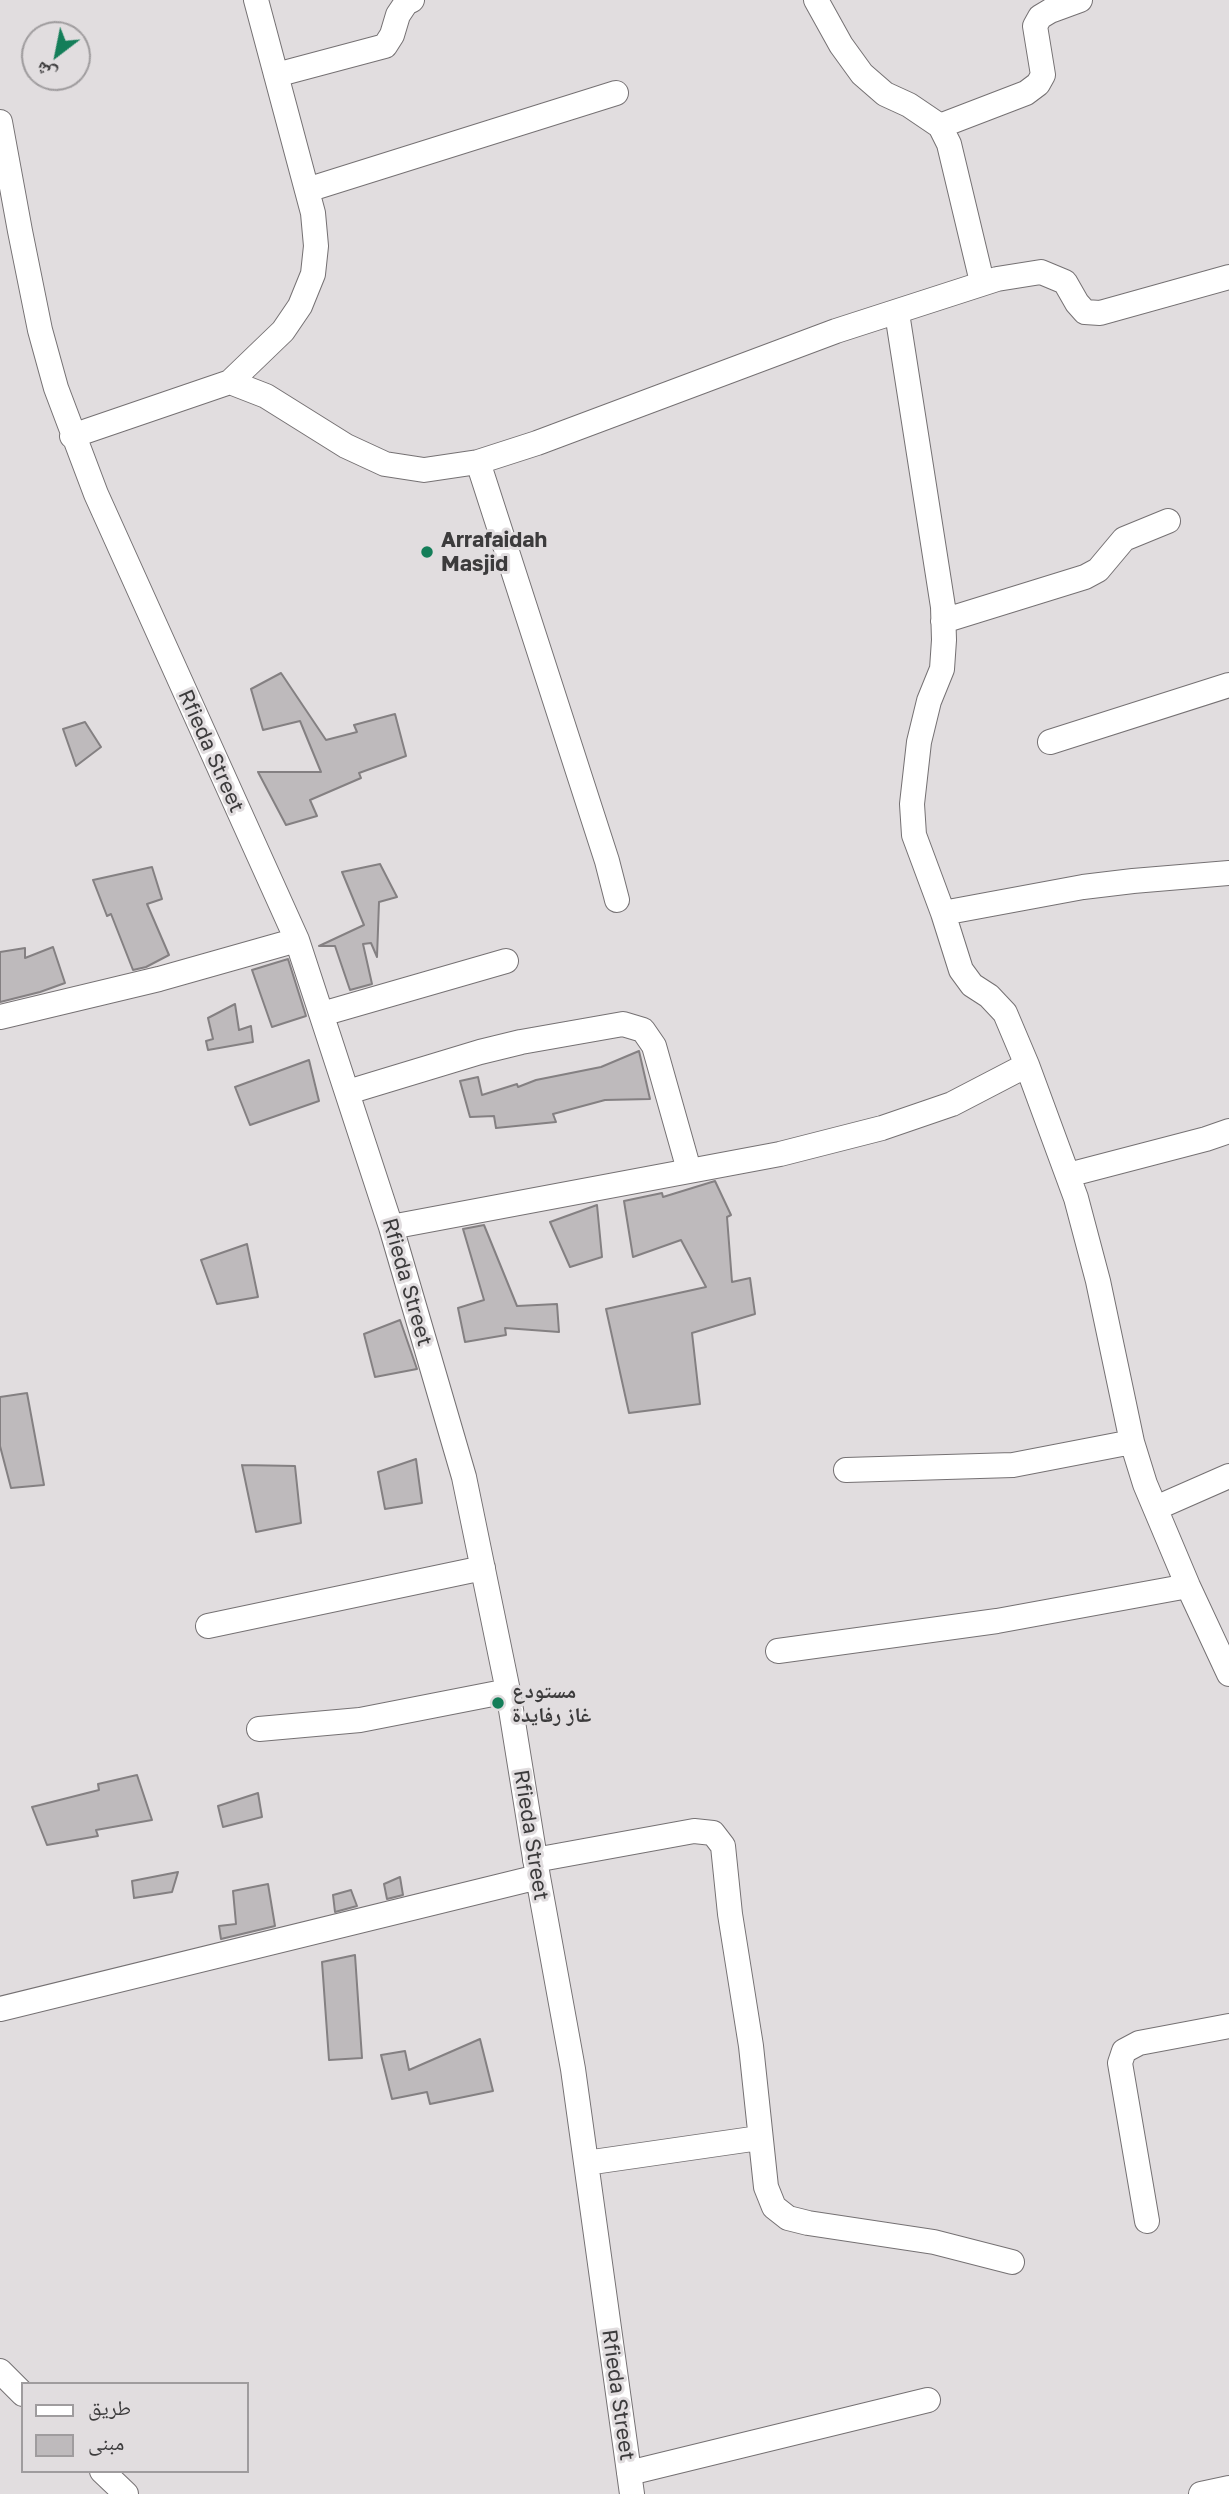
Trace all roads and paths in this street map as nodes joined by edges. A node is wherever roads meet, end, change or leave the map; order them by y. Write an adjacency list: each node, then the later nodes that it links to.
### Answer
1 (256, 0): 5 (street)
2 (411, 0): 5 (street)
3 (816, 0): 8 (street)
4 (1080, 0): 8 (street)
5 (276, 75): 9 (street)
6 (616, 93): 9 (street)
7 (0, 122): 14 (street, Rfieda Street)
8 (940, 126): 11 (street)
9 (307, 190): 13 (street)
10 (1229, 277): 11 (street)
11 (982, 282): 12 (street)
12 (897, 313): 15 (street); 17 (street)
13 (230, 382): 14 (street); 15 (street)
14 (72, 436): 23 (street, Rfieda Street)
15 (478, 462): 21 (street)
16 (1168, 520): 17 (street)
17 (943, 621): 22 (street)
18 (1229, 685): 19 (street)
19 (1050, 742)
20 (1229, 873): 22 (street)
21 (617, 901)
22 (943, 913): 27 (street)
23 (297, 940): 25 (street, Rfieda Street); 26 (street)
24 (506, 961): 25 (street)
25 (322, 1014): 28 (street, Rfieda Street)
26 (0, 1017)
27 (1027, 1066): 30 (street); 31 (street)
28 (348, 1092): 30 (street); 32 (street, Rfieda Street)
29 (1229, 1131): 31 (street)
30 (689, 1170): 32 (street)
31 (1068, 1175): 33 (street)
32 (391, 1227): 37 (street, Rfieda Street)
33 (1132, 1442): 34 (street); 36 (street)
34 (846, 1470)
35 (1229, 1476): 36 (street)
36 (1156, 1508): 38 (street)
37 (483, 1568): 39 (street); 42 (street, Rfieda Street)
38 (1188, 1586): 40 (street); 41 (street)
39 (208, 1626)
40 (778, 1651)
41 (1229, 1674)
42 (508, 1691): 43 (street); 44 (street, Rfieda Street)
43 (259, 1729)
44 (536, 1869): 45 (street); 47 (street); 48 (street, Rfieda Street)
45 (0, 2009)
46 (1229, 2026): 49 (street)
47 (759, 2138): 48 (street); 50 (street)
48 (586, 2163): 55 (street, Rfieda Street)
49 (1147, 2221)
50 (1012, 2262)
51 (0, 2371): 52 (street)
52 (21, 2392)
53 (928, 2400): 55 (street)
54 (105, 2473): 57 (street)
55 (630, 2483)
56 (1229, 2488): 58 (street)
57 (126, 2494)
58 (1201, 2494)

